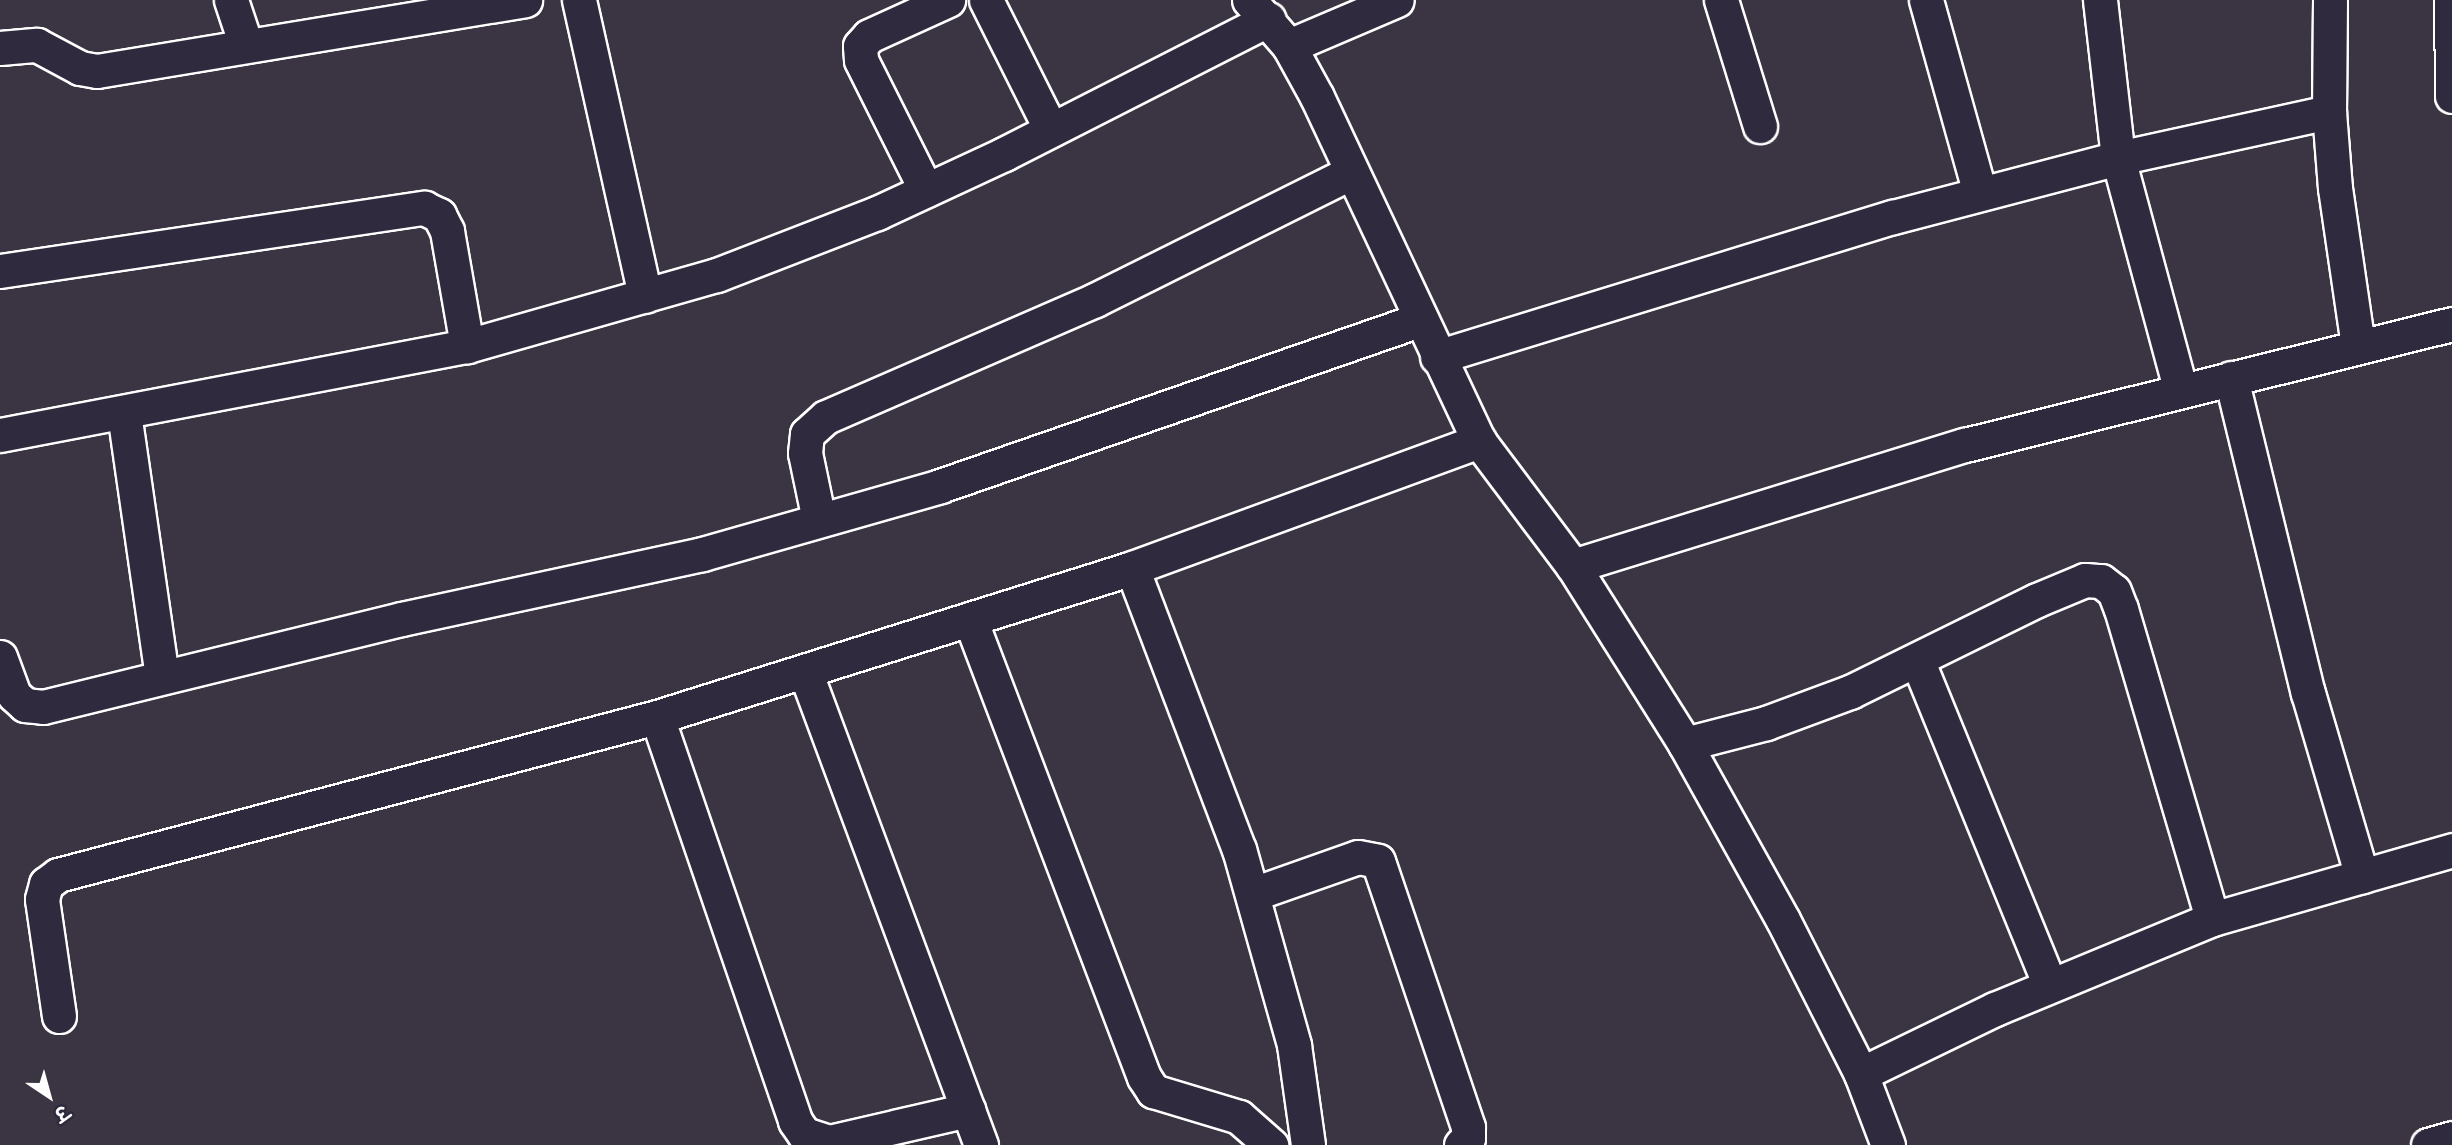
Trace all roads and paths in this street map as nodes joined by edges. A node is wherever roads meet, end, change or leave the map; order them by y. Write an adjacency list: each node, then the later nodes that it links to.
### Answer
1 (231, 0): 14 (street)
2 (525, 0): 12 (street)
3 (579, 0): 26 (street)
4 (948, 0): 23 (street)
5 (986, 0): 20 (street)
6 (1397, 0): 15 (street)
7 (1721, 0): 19 (street)
8 (1926, 0): 24 (street)
9 (2100, 0): 21 (street)
10 (2330, 0): 18 (street)
11 (2451, 0): 17 (street)
12 (427, 9): 14 (street)
13 (1259, 10): 15 (street); 20 (street)
14 (246, 45): 16 (street)
15 (1289, 46): 22 (street)
16 (0, 48)
17 (2452, 96)
18 (2329, 112): 21 (street); 30 (street)
19 (1760, 127)
20 (1051, 130): 23 (street)
21 (2119, 158): 24 (street); 33 (street)
22 (1350, 173): 27 (street); 37 (street)
23 (926, 190): 26 (street)
24 (1980, 194): 31 (street)
25 (0, 271): 29 (street)
26 (645, 296): 29 (street)
27 (1419, 320): 31 (street); 37 (street)
28 (2452, 324): 30 (street)
29 (467, 346): 34 (street)
30 (2358, 346): 32 (street)
31 (1437, 357): 36 (street)
32 (2231, 378): 33 (street); 48 (street)
33 (2181, 391): 38 (street)
34 (124, 413): 35 (street); 44 (street)
35 (0, 435)
36 (1479, 441): 38 (street); 39 (street)
37 (819, 520): 44 (street)
38 (1573, 566): 46 (street)
39 (1132, 568): 40 (street); 49 (street)
40 (970, 619): 43 (street); 57 (street)
41 (0, 657): 44 (street)
42 (1918, 662): 46 (street); 50 (street); 51 (street)
43 (805, 671): 45 (street); 54 (street)
44 (162, 676)
45 (657, 717): 52 (street); 54 (street)
46 (1685, 744): 53 (street)
47 (2452, 854): 48 (street)
48 (2362, 876): 50 (street)
49 (1253, 894): 58 (street); 59 (street)
50 (2212, 919): 51 (street)
51 (2050, 985): 53 (street)
52 (59, 1016)
53 (1861, 1074): 60 (street)
54 (968, 1110): 56 (street)
55 (2452, 1138): 61 (street)
56 (981, 1145)
57 (1271, 1145)
58 (1308, 1145)
59 (1461, 1145)
60 (1888, 1145)
61 (2428, 1145)

